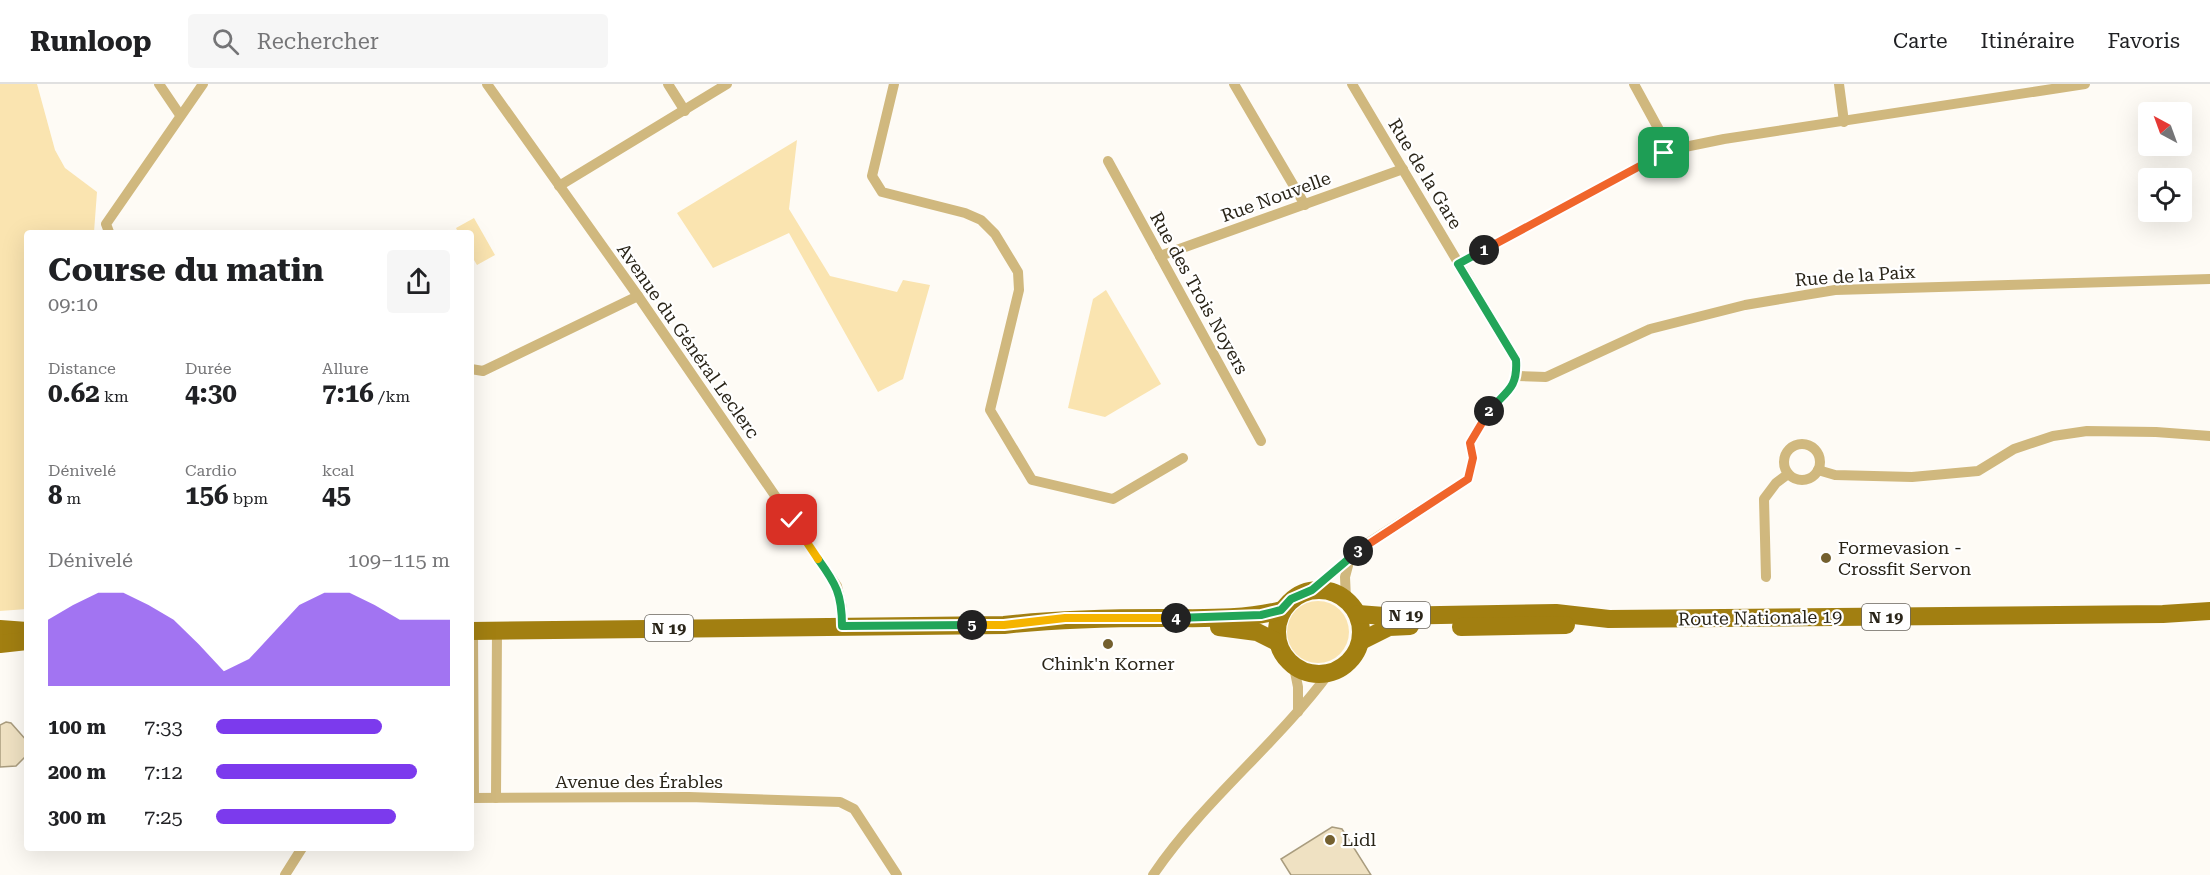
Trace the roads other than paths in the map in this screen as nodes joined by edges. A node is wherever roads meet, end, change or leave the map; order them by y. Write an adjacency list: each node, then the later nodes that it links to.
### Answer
1 (159, 84): 13 (street)
2 (203, 84): 13 (street)
3 (487, 84): 18 (street, Avenue du Général Leclerc)
4 (668, 84): 12 (street)
5 (727, 84): 12 (street)
6 (894, 84): 29 (street)
7 (1234, 84): 19 (street)
8 (1352, 84): 17 (street, Rue de la Gare)
9 (1634, 84): 15 (street)
10 (1839, 84): 14 (street)
11 (2085, 84): 14 (street)
12 (685, 111): 18 (street)
13 (180, 114): 20 (street)
14 (1844, 122): 15 (street)
15 (1670, 150): 22 (street)
16 (1108, 161): 21 (street, Rue des Trois Noyers)
17 (1403, 169): 19 (street, Rue Nouvelle); 22 (street, Rue de la Gare)
18 (559, 186): 24 (street, Avenue du Général Leclerc)
19 (1305, 205): 21 (street, Rue Nouvelle)
20 (108, 230)
21 (1160, 256): 28 (street, Rue des Trois Noyers)
22 (1458, 264): 26 (street, Rue de la Gare)
23 (2210, 279): 26 (street, Rue de la Paix)
24 (638, 296): 25 (street); 43 (street, Avenue du Général Leclerc)
25 (474, 370)
26 (1517, 376): 32 (street)
27 (2210, 436): 30 (street)
28 (1261, 441)
29 (1183, 458)
30 (1818, 470): 31 (street); 31 (street)
31 (1788, 474): 33 (street)
32 (1350, 558): 34 (street); 35 (street)
33 (1766, 577)
34 (1312, 590): 35 (main road); 36 (main road)
35 (1346, 599): 38 (main road)
36 (1281, 610): 42 (main road, N 19); 50 (main road)
37 (2210, 611): 39 (main road, Route Nationale 19 / N 19)
38 (1358, 614): 41 (main road, Route Nationale 19 / N 19); 49 (main road)
39 (2163, 614): 40 (main road, Route Nationale 19 / N 19); 41 (main road, Route Nationale 19 / N 19)
40 (2210, 618)
41 (1609, 619): 49 (main road, Route Nationale 19 / N 19)
42 (1004, 625): 43 (main road, N 19); 50 (main road, N 19)
43 (842, 626): 45 (main road, N 19)
44 (0, 629): 46 (main road)
45 (497, 630): 47 (main road, N 19); 56 (street)
46 (24, 631)
47 (474, 631)
48 (24, 641): 51 (main road)
49 (1361, 641): 53 (main road)
50 (1277, 642): 52 (main road)
51 (0, 644)
52 (1294, 667): 53 (main road); 54 (street)
53 (1329, 673): 54 (street)
54 (1298, 712): 60 (street)
55 (474, 798): 56 (street, Avenue des Érables)
56 (496, 798): 59 (street, Avenue des Érables)
57 (300, 851): 58 (street)
58 (285, 875)
59 (897, 875)
60 (1153, 875)

